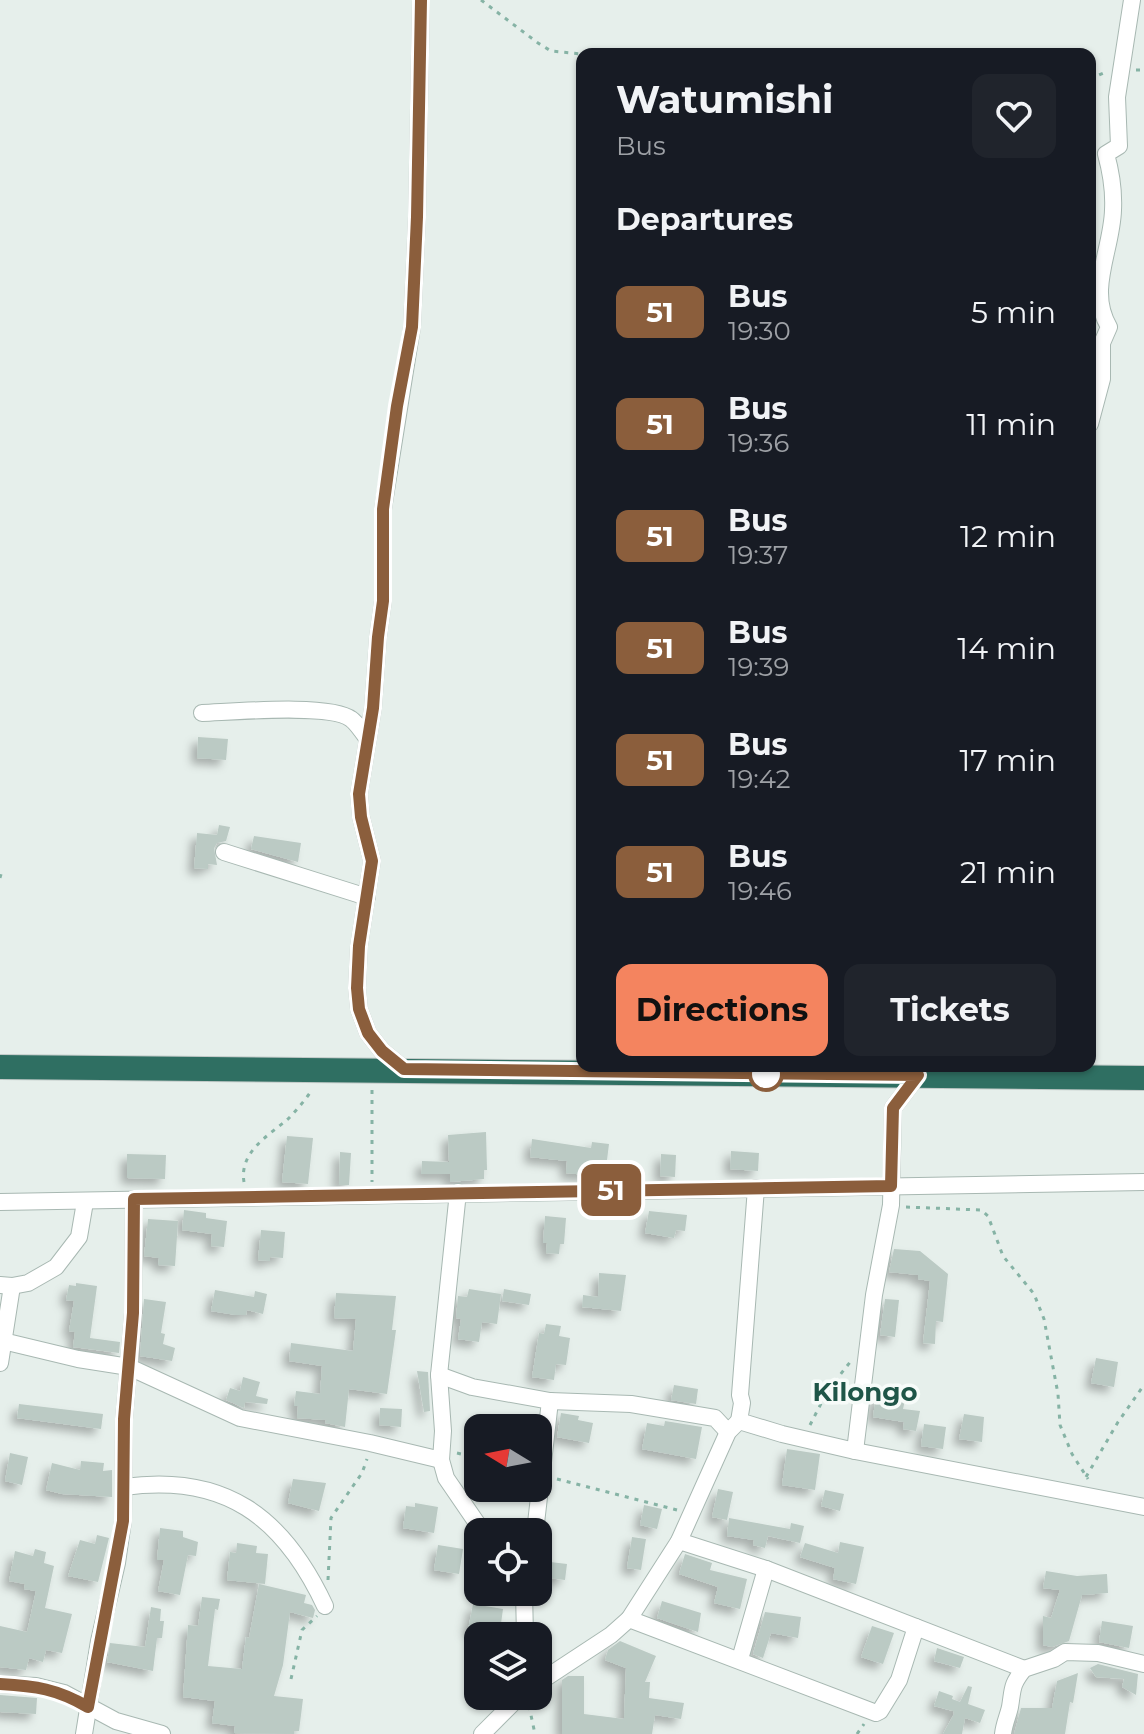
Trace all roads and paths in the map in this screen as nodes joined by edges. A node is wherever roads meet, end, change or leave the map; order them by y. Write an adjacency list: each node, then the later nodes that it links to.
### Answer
1 (421, 0): 7 (street)
2 (481, 0): 4 (path)
3 (1132, 0): 5 (street)
4 (576, 53)
5 (1096, 402)
6 (202, 713): 7 (street)
7 (367, 738): 9 (street)
8 (224, 852): 9 (street)
9 (367, 897): 13 (street)
10 (0, 1067): 11 (highway)
11 (327, 1069): 12 (highway); 23 (path)
12 (373, 1069): 13 (highway); 22 (path)
13 (404, 1069): 14 (highway)
14 (576, 1071)
15 (661, 1072): 16 (highway)
16 (918, 1075): 17 (highway); 19 (street)
17 (1144, 1078)
18 (1144, 1182): 19 (street)
19 (891, 1186): 20 (street); 27 (street)
20 (756, 1188): 21 (street); 37 (street)
21 (458, 1192): 22 (street); 33 (street)
22 (372, 1194): 23 (street)
23 (248, 1198): 24 (street)
24 (134, 1199): 26 (street); 32 (street)
25 (0, 1202): 26 (street)
26 (85, 1202): 28 (street)
27 (891, 1205): 30 (street); 44 (path)
28 (6, 1285): 29 (street)
29 (3, 1341): 31 (street); 32 (street)
30 (866, 1348): 38 (path); 40 (street)
31 (0, 1363)
32 (129, 1367): 39 (street); 45 (street)
33 (439, 1375): 35 (street); 41 (street)
34 (1144, 1385): 44 (path)
35 (550, 1401): 36 (street); 37 (street)
36 (549, 1414)
37 (733, 1426): 38 (street); 48 (street)
38 (804, 1439): 40 (street)
39 (370, 1443): 41 (street); 52 (path)
40 (855, 1451): 46 (street)
41 (441, 1454): 42 (path); 49 (street)
42 (464, 1456)
43 (552, 1477): 48 (path)
44 (1086, 1477): 46 (path)
45 (124, 1487): 52 (street); 61 (street)
46 (1098, 1496): 47 (street)
47 (1144, 1507)
48 (689, 1517): 50 (street)
49 (473, 1518)
50 (679, 1541): 51 (street); 53 (street)
51 (766, 1569): 54 (street); 55 (street)
52 (325, 1606): 59 (path)
53 (629, 1619): 55 (street); 58 (street)
54 (916, 1627): 55 (street); 57 (street)
55 (740, 1659)
56 (1144, 1664): 57 (street)
57 (1024, 1669): 68 (street)
58 (552, 1674)
59 (291, 1679)
60 (0, 1684): 61 (street)
61 (88, 1707): 64 (street); 65 (street)
62 (506, 1710): 66 (street)
63 (530, 1710): 67 (path)
64 (84, 1734)
65 (162, 1734)
66 (482, 1734)
67 (535, 1734)
68 (1003, 1734)

